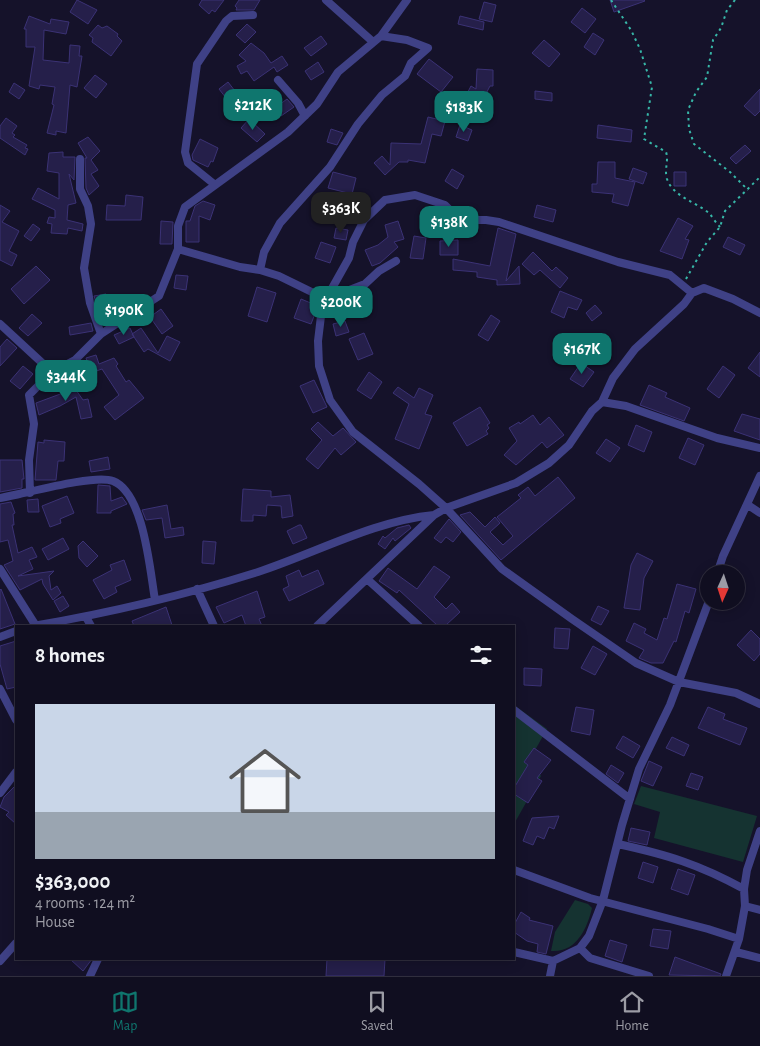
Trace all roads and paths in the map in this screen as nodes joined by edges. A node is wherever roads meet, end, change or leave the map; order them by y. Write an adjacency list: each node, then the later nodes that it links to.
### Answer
1 (326, 0): 7 (street)
2 (407, 0): 6 (street)
3 (611, 0): 14 (path)
4 (735, 0): 13 (path)
5 (253, 15): 12 (street)
6 (381, 36): 7 (street); 17 (street)
7 (372, 41): 9 (street)
8 (278, 80): 9 (street)
9 (305, 116): 12 (street)
10 (80, 159): 23 (street)
11 (760, 177): 13 (path)
12 (214, 184): 15 (street)
13 (748, 190): 14 (path)
14 (720, 226): 18 (path)
15 (178, 249): 17 (street); 23 (street)
16 (396, 261): 20 (street)
17 (260, 270): 20 (street)
18 (683, 284): 19 (street); 20 (street)
19 (692, 293): 21 (street); 25 (street)
20 (326, 299): 31 (street)
21 (760, 313)
22 (0, 324): 24 (street)
23 (101, 334): 24 (street)
24 (52, 372): 28 (street)
25 (602, 402): 26 (street); 31 (street)
26 (760, 448)
27 (760, 476): 30 (street)
28 (30, 493): 29 (street); 38 (street)
29 (0, 498)
30 (748, 504): 32 (street); 34 (street)
31 (446, 508): 33 (street); 49 (street)
32 (760, 513)
33 (434, 515): 36 (street); 37 (street)
34 (720, 565)
35 (0, 569): 41 (street)
36 (367, 579): 45 (street); 46 (street)
37 (197, 590): 38 (street); 44 (street)
38 (154, 600): 40 (street)
39 (705, 610): 49 (street)
40 (86, 617): 42 (street); 43 (street)
41 (34, 625)
42 (41, 625)
43 (90, 625)
44 (214, 625)
45 (318, 625)
46 (418, 625)
47 (15, 631): 48 (street)
48 (0, 637)
49 (679, 682): 51 (street); 56 (street)
50 (0, 689): 53 (street)
51 (760, 704)
52 (515, 711): 56 (street)
53 (15, 718)
54 (15, 773): 55 (street)
55 (0, 792)
56 (630, 799): 58 (street)
57 (760, 831): 60 (street)
58 (618, 844): 60 (street); 61 (street)
59 (515, 870): 61 (street)
60 (744, 889): 62 (street)
61 (603, 900): 64 (street); 66 (street)
62 (745, 906): 63 (street); 64 (street)
63 (760, 910)
64 (739, 939): 68 (street)
65 (15, 944): 70 (street)
66 (580, 948): 72 (street); 75 (street)
67 (515, 952): 72 (street)
68 (736, 952): 69 (street); 76 (street)
69 (760, 958)
70 (0, 960)
71 (98, 960): 73 (street)
72 (553, 961): 74 (street)
73 (90, 976)
74 (550, 976)
75 (649, 976)
76 (726, 976)

